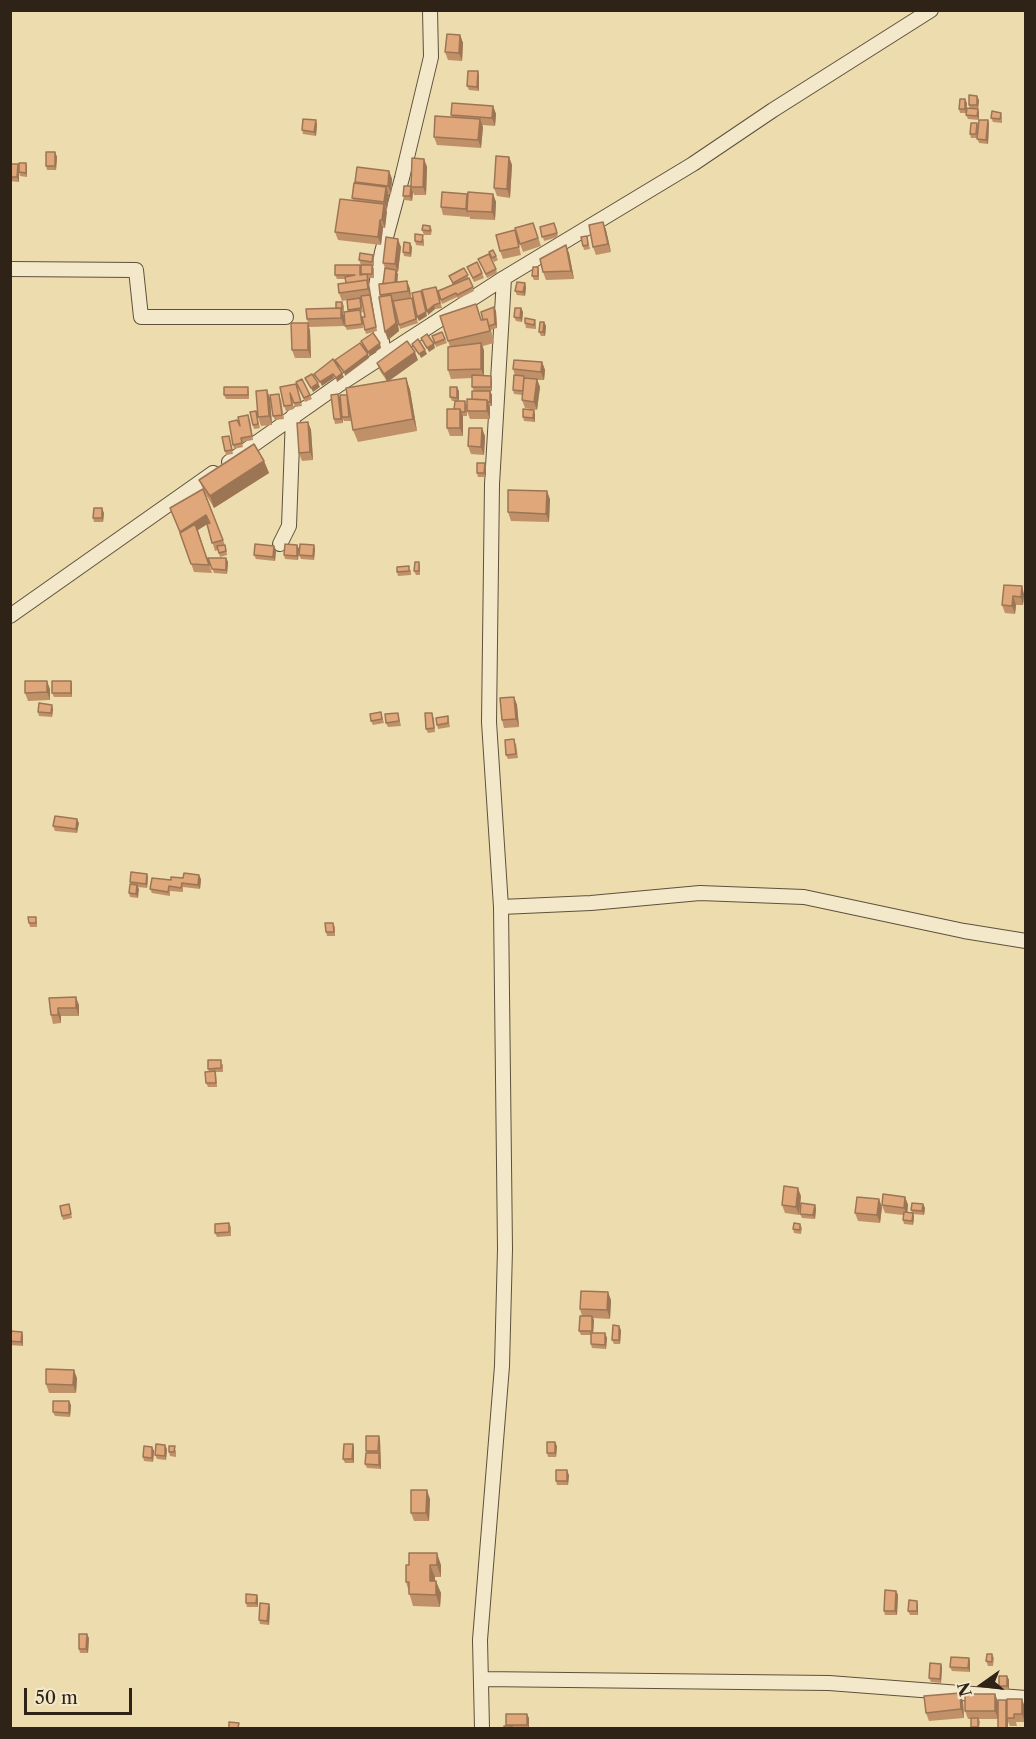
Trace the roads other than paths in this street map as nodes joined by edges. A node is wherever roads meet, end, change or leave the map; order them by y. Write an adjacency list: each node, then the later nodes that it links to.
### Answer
1 (430, 10): 6 (street)
2 (931, 10): 4 (street)
3 (10, 269): 5 (street)
4 (504, 278): 6 (street); 10 (street)
5 (286, 317)
6 (384, 356): 7 (street)
7 (293, 416): 8 (street); 9 (street)
8 (280, 544)
9 (10, 616)
10 (501, 907): 11 (street); 12 (street)
11 (1026, 941)
12 (481, 1679): 13 (street); 14 (street)
13 (1026, 1698)
14 (482, 1728)

